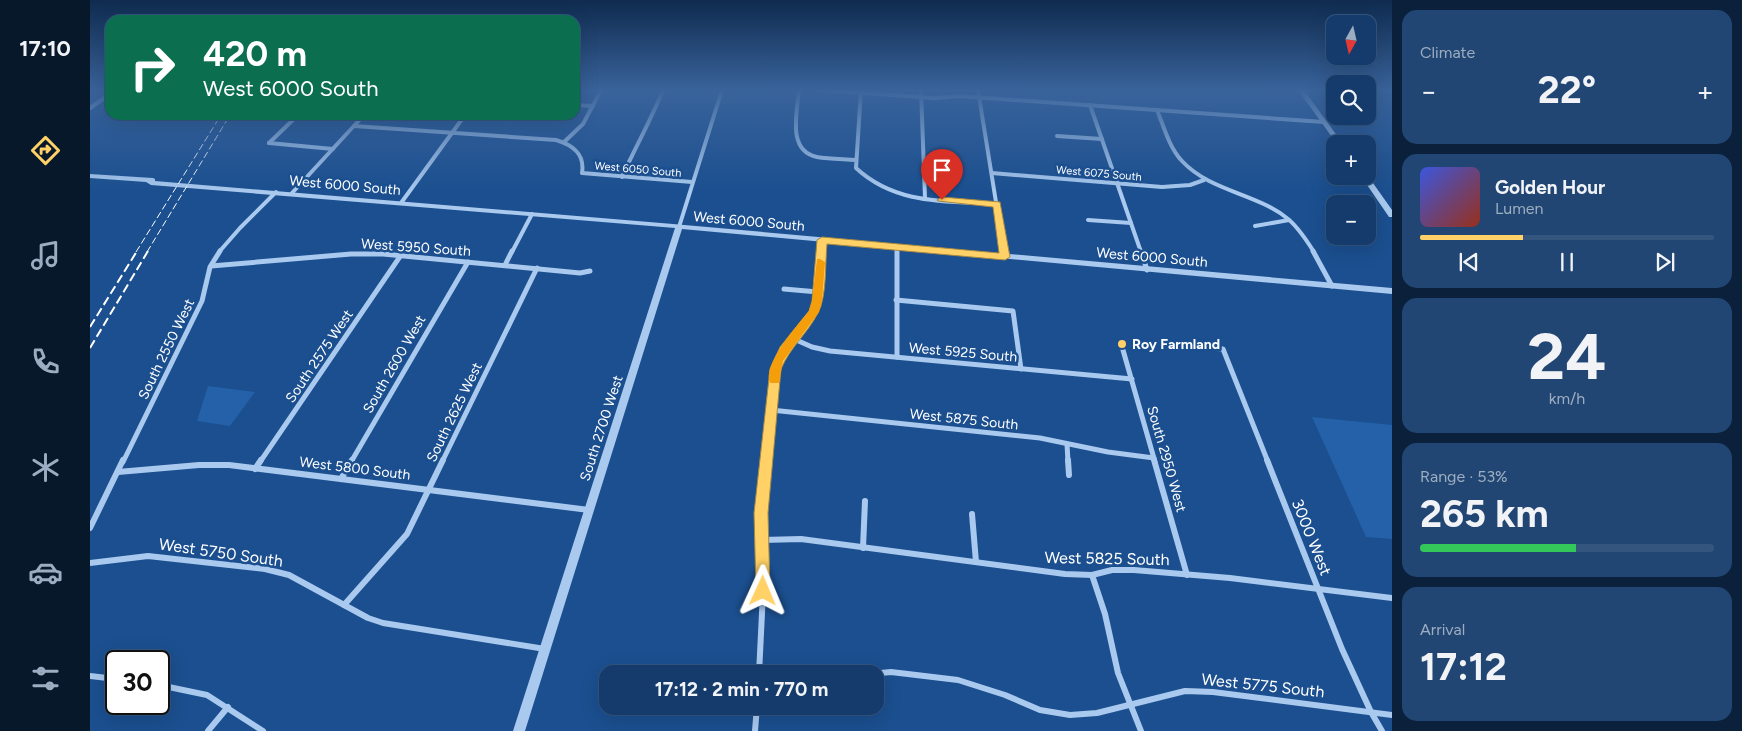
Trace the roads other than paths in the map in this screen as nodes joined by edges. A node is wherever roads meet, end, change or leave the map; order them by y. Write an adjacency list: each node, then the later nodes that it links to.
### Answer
1 (289, 124): 19 (street)
2 (458, 124): 14 (street)
3 (583, 124): 18 (street)
4 (649, 124): 23 (street)
5 (711, 124): 25 (street, South 2700 West)
6 (798, 124): 20 (street)
7 (859, 124): 20 (street)
8 (922, 124): 30 (street)
9 (983, 124): 21 (street)
10 (1097, 124): 17 (street)
11 (1163, 124): 24 (street)
12 (1326, 124): 15 (street)
13 (354, 126): 14 (street); 19 (street)
14 (452, 132): 18 (street); 31 (street)
15 (1333, 135)
16 (1057, 136): 17 (street)
17 (1102, 139): 26 (street)
18 (564, 142): 23 (street, West 6050 South)
19 (333, 149): 29 (street)
20 (856, 160): 30 (street)
21 (992, 172): 26 (street, West 6075 South); 32 (street)
22 (90, 176): 28 (street, West 6000 South)
23 (622, 176): 25 (street, West 6050 South)
24 (1204, 180): 26 (street, West 6075 South); 36 (street)
25 (692, 182): 39 (street, South 2700 West)
26 (1117, 183): 37 (street)
27 (1370, 185): 34 (street)
28 (276, 192): 29 (street, West 6000 South); 46 (street, South 2550 West)
29 (292, 193): 31 (street, West 6000 South)
30 (925, 198): 32 (street)
31 (401, 203): 33 (street, West 6000 South)
32 (997, 204): 43 (street)
33 (532, 214): 39 (street, West 6000 South); 45 (street)
34 (1392, 215)
35 (1088, 220): 37 (street)
36 (1288, 220): 38 (street); 50 (street)
37 (1131, 223): 48 (street)
38 (1255, 226)
39 (679, 227): 40 (street, West 6000 South); 70 (street, South 2700 West)
40 (822, 240): 41 (street, West 6000 South); 52 (street)
41 (897, 247): 43 (street, West 6000 South); 54 (street)
42 (401, 255): 44 (street, West 5950 South); 46 (street, West 5950 South); 64 (street, South 2575 West)
43 (1005, 257): 48 (street, West 6000 South)
44 (468, 262): 45 (street, West 5950 South); 67 (street, South 2600 West)
45 (505, 265): 47 (street, West 5950 South)
46 (211, 266): 65 (street, South 2550 West)
47 (536, 268): 49 (street, West 5950 South); 68 (street, South 2625 West)
48 (1147, 270): 50 (street, West 6000 South)
49 (590, 271)
50 (1332, 286): 53 (street, West 6000 South)
51 (784, 289): 52 (street)
52 (818, 292): 55 (street)
53 (1392, 292)
54 (896, 300): 58 (street); 59 (street)
55 (794, 339): 58 (street, West 5925 South); 61 (street)
56 (1173, 344): 79 (street, 3000 West)
57 (1123, 350): 60 (street, South 2950 West)
58 (897, 357): 59 (street, West 5925 South)
59 (1021, 369): 60 (street, West 5925 South)
60 (1132, 379): 63 (street, South 2950 West)
61 (772, 410): 62 (street, West 5875 South); 73 (street)
62 (1067, 444): 63 (street, West 5875 South); 66 (street)
63 (1154, 458): 78 (street, South 2950 West)
64 (255, 468): 65 (street, West 5800 South); 67 (street, West 5800 South)
65 (118, 472): 72 (street, South 2550 West)
66 (1068, 475)
67 (341, 479): 68 (street, West 5800 South)
68 (428, 490): 70 (street, West 5800 South); 81 (street, South 2625 West)
69 (864, 501): 74 (street)
70 (589, 510): 82 (street, South 2700 West)
71 (972, 514): 76 (street)
72 (90, 528)
73 (762, 540): 74 (street, West 5825 South); 83 (street)
74 (863, 548): 76 (street, West 5825 South)
75 (90, 562): 81 (street, West 5750 South)
76 (976, 562): 77 (street, West 5825 South)
77 (1092, 575): 78 (street, West 5825 South); 88 (street)
78 (1187, 575): 79 (street, West 5825 South)
79 (1318, 588): 80 (street, West 5825 South); 90 (street, 3000 West)
80 (1392, 598)
81 (344, 605): 82 (street, West 5750 South)
82 (545, 649): 95 (street, South 2700 West)
83 (760, 665)
84 (884, 673): 88 (street, West 5775 South)
85 (90, 676): 86 (street)
86 (105, 678)
87 (170, 688): 89 (street)
88 (1131, 705): 90 (street, West 5775 South); 97 (street)
89 (228, 707): 93 (street); 94 (street)
90 (1371, 712): 92 (street, West 5775 South); 98 (street, 3000 West)
91 (756, 715): 96 (street)
92 (1392, 715)
93 (208, 731)
94 (263, 731)
95 (519, 731)
96 (755, 731)
97 (1141, 731)
98 (1382, 731)

